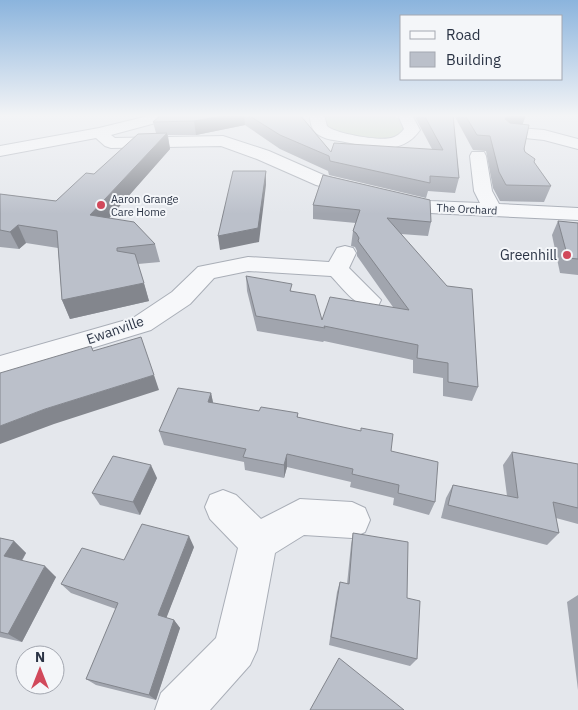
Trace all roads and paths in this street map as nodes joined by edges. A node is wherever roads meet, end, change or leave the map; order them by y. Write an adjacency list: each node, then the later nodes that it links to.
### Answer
1 (16, 148): 3 (street)
2 (242, 148): 5 (street, The Orchard)
3 (0, 151)
4 (478, 156): 5 (street)
5 (493, 211): 6 (street, The Orchard)
6 (578, 214)
7 (368, 300): 8 (street, Ewanville)
8 (0, 366)
9 (223, 507): 11 (street)
10 (352, 520): 11 (street)
11 (258, 542): 12 (street)
12 (178, 710)

